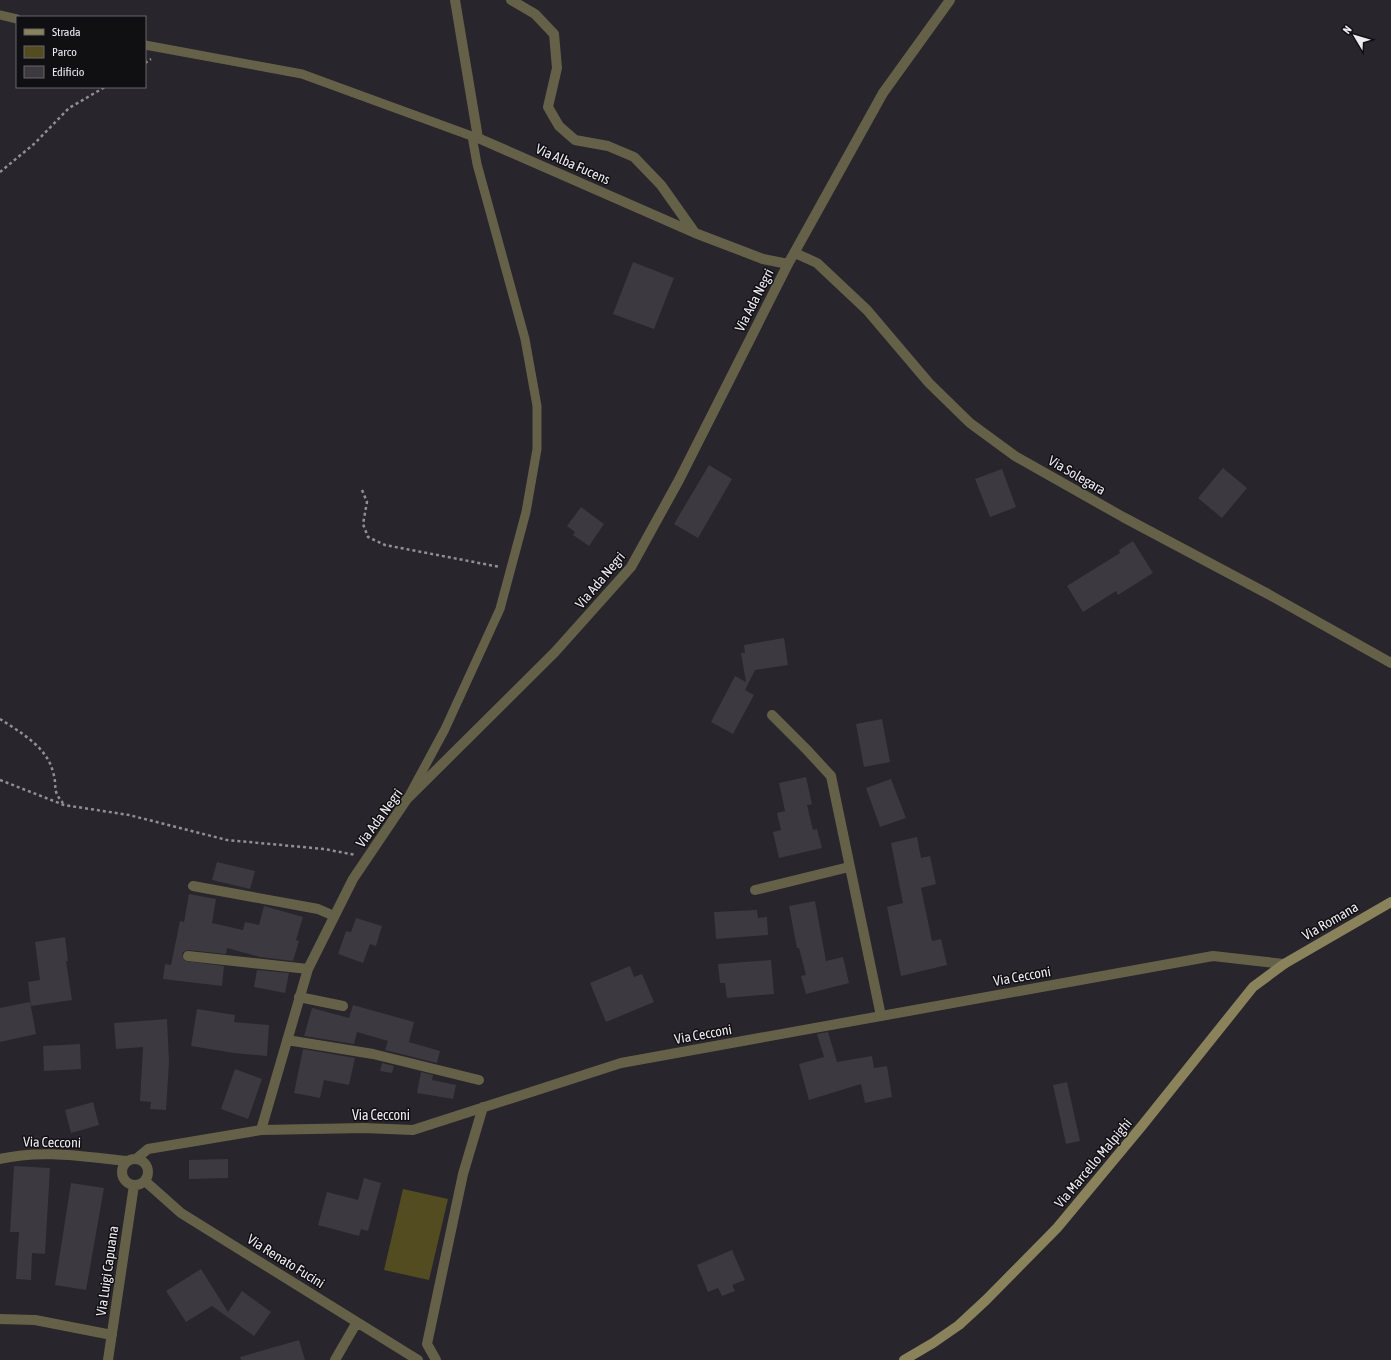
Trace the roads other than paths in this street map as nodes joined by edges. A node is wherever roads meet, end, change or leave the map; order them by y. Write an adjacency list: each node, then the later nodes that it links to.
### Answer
1 (455, 0): 7 (street)
2 (511, 0): 8 (street)
3 (950, 0): 9 (street, Via Ada Negri)
4 (0, 15): 5 (lane)
5 (16, 19)
6 (146, 45): 7 (lane)
7 (475, 137): 8 (street, Via Alba Fucens); 13 (lane)
8 (695, 233): 10 (street, Via Alba Fucens)
9 (795, 253): 10 (street, Via Ada Negri); 11 (street, Via Solegara)
10 (788, 264): 13 (street, Via Ada Negri)
11 (1391, 663)
12 (772, 716): 14 (street)
13 (407, 799): 18 (street, Via Ada Negri)
14 (850, 867): 16 (street); 24 (street)
15 (193, 886): 18 (street)
16 (755, 890)
17 (1391, 902): 20 (main road, Via Romana)
18 (334, 916): 21 (street, Via Ada Negri)
19 (188, 956): 21 (street)
20 (1284, 964): 24 (street, Via Cecconi); 40 (main road, Via Marcello Malpighi)
21 (308, 969): 22 (street, Via Ada Negri)
22 (299, 997): 23 (street); 25 (street, Via Ada Negri)
23 (343, 1006)
24 (881, 1016): 27 (street, Via Cecconi)
25 (287, 1040): 26 (street); 28 (street, Via Ada Negri)
26 (479, 1080)
27 (483, 1107): 28 (street, Via Cecconi); 39 (street)
28 (261, 1130): 30 (street, Via Cecconi)
29 (0, 1159): 30 (street, Via Cecconi)
30 (132, 1160): 31 (street); 32 (street)
31 (145, 1181): 32 (street); 34 (street, Via Renato Fucini)
32 (134, 1185): 35 (street, Via Luigi Capuana)
33 (0, 1319): 35 (street)
34 (357, 1322): 37 (street); 38 (street, Via Renato Fucini)
35 (112, 1335): 36 (street, Via Luigi Capuana)
36 (108, 1360)
37 (335, 1360)
38 (418, 1360)
39 (436, 1360)
40 (904, 1360)

